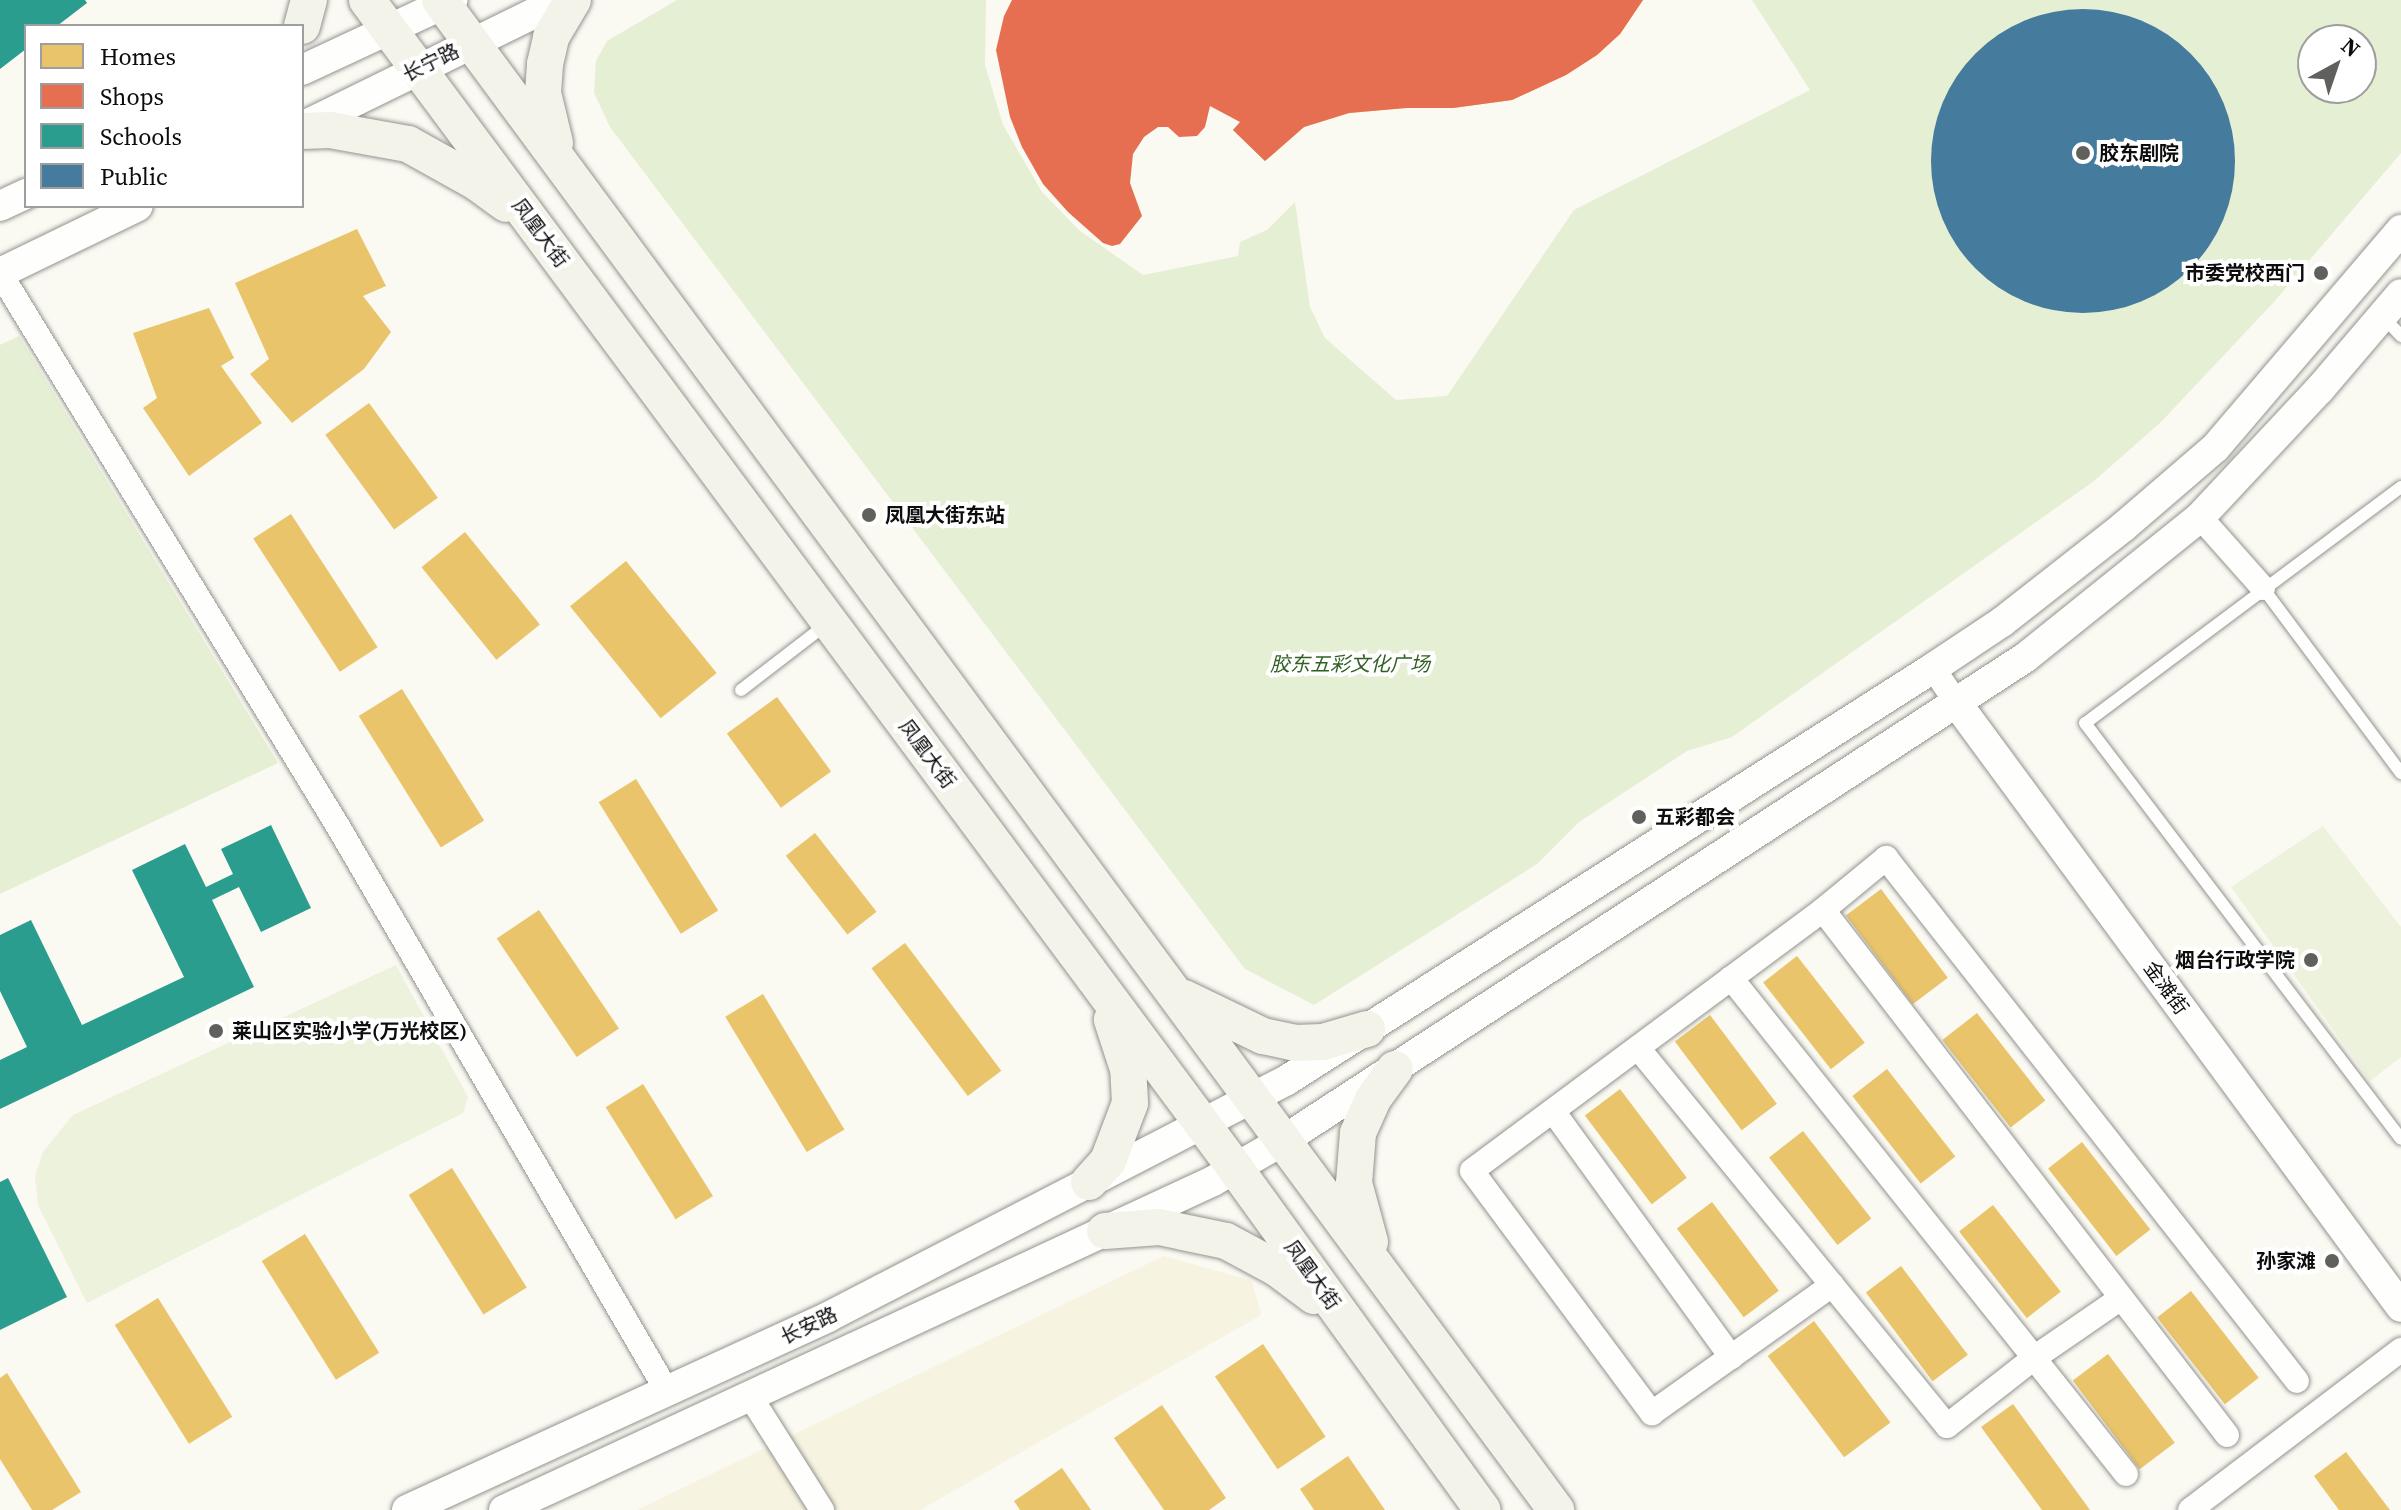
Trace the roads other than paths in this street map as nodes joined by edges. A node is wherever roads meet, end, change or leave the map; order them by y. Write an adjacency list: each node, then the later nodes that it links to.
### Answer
1 (309, 0): 6 (main road)
2 (367, 0): 7 (main road, 凤凰大街)
3 (561, 0): 8 (street, 长宁路)
4 (573, 0): 13 (main road)
5 (445, 1): 7 (street); 8 (main road)
6 (303, 24)
7 (390, 30): 9 (street); 10 (main road, 凤凰大街)
8 (472, 44): 10 (street, 长宁路); 13 (main road)
9 (304, 69)
10 (419, 70): 11 (street, 长宁路); 17 (main road, 凤凰大街)
11 (304, 128)
12 (304, 129): 17 (main road)
13 (564, 167): 32 (main road)
14 (24, 195): 15 (street)
15 (0, 206)
16 (134, 208): 19 (street)
17 (533, 223): 24 (main road, 凤凰大街)
18 (2401, 230): 25 (street, 长安路)
19 (0, 273): 53 (street)
20 (2395, 315): 22 (street, 长安路)
21 (2401, 487): 23 (lane)
22 (2200, 517): 23 (street); 27 (street, 长安路)
23 (2263, 588): 28 (lane); 39 (lane)
24 (829, 622): 26 (lane); 31 (main road, 凤凰大街)
25 (1933, 668): 27 (street, 金滩街); 33 (street, 长安路)
26 (741, 690)
27 (1958, 705): 35 (street, 长安路); 47 (street, 金滩街)
28 (2401, 773)
29 (1823, 910): 30 (street); 46 (street); 52 (street)
30 (1731, 978): 34 (street); 51 (street)
31 (1101, 988): 38 (main road, 凤凰大街); 42 (main road)
32 (1176, 994): 33 (main road); 36 (main road)
33 (1367, 1029): 36 (street, 长安路)
34 (1638, 1048): 37 (street); 45 (street)
35 (1395, 1069): 40 (street, 长安路); 44 (main road)
36 (1253, 1098): 38 (street, 长安路); 40 (main road)
37 (1553, 1111): 50 (street); 50 (street)
38 (1202, 1124): 41 (main road, 凤凰大街); 42 (street, 长安路)
39 (2401, 1139)
40 (1284, 1140): 41 (street, 长安路); 44 (main road)
41 (1235, 1168): 43 (street, 长安路); 48 (main road, 凤凰大街)
42 (1089, 1182): 53 (street, 长安路)
43 (1105, 1231): 48 (main road); 54 (street, 长安路)
44 (1382, 1274): 61 (main road)
45 (1832, 1285): 50 (street); 51 (street)
46 (2121, 1298): 51 (street); 55 (street)
47 (2401, 1307)
48 (1344, 1318): 60 (main road, 凤凰大街)
49 (2401, 1350): 62 (street)
50 (1731, 1357)
51 (2034, 1358): 56 (street)
52 (2297, 1381)
53 (667, 1391): 57 (street, 长安路)
54 (750, 1396): 58 (street, 长安路); 59 (street)
55 (2227, 1435)
56 (2126, 1474)
57 (407, 1510)
58 (504, 1510)
59 (822, 1510)
60 (1483, 1510)
61 (1556, 1510)
62 (2190, 1510)

